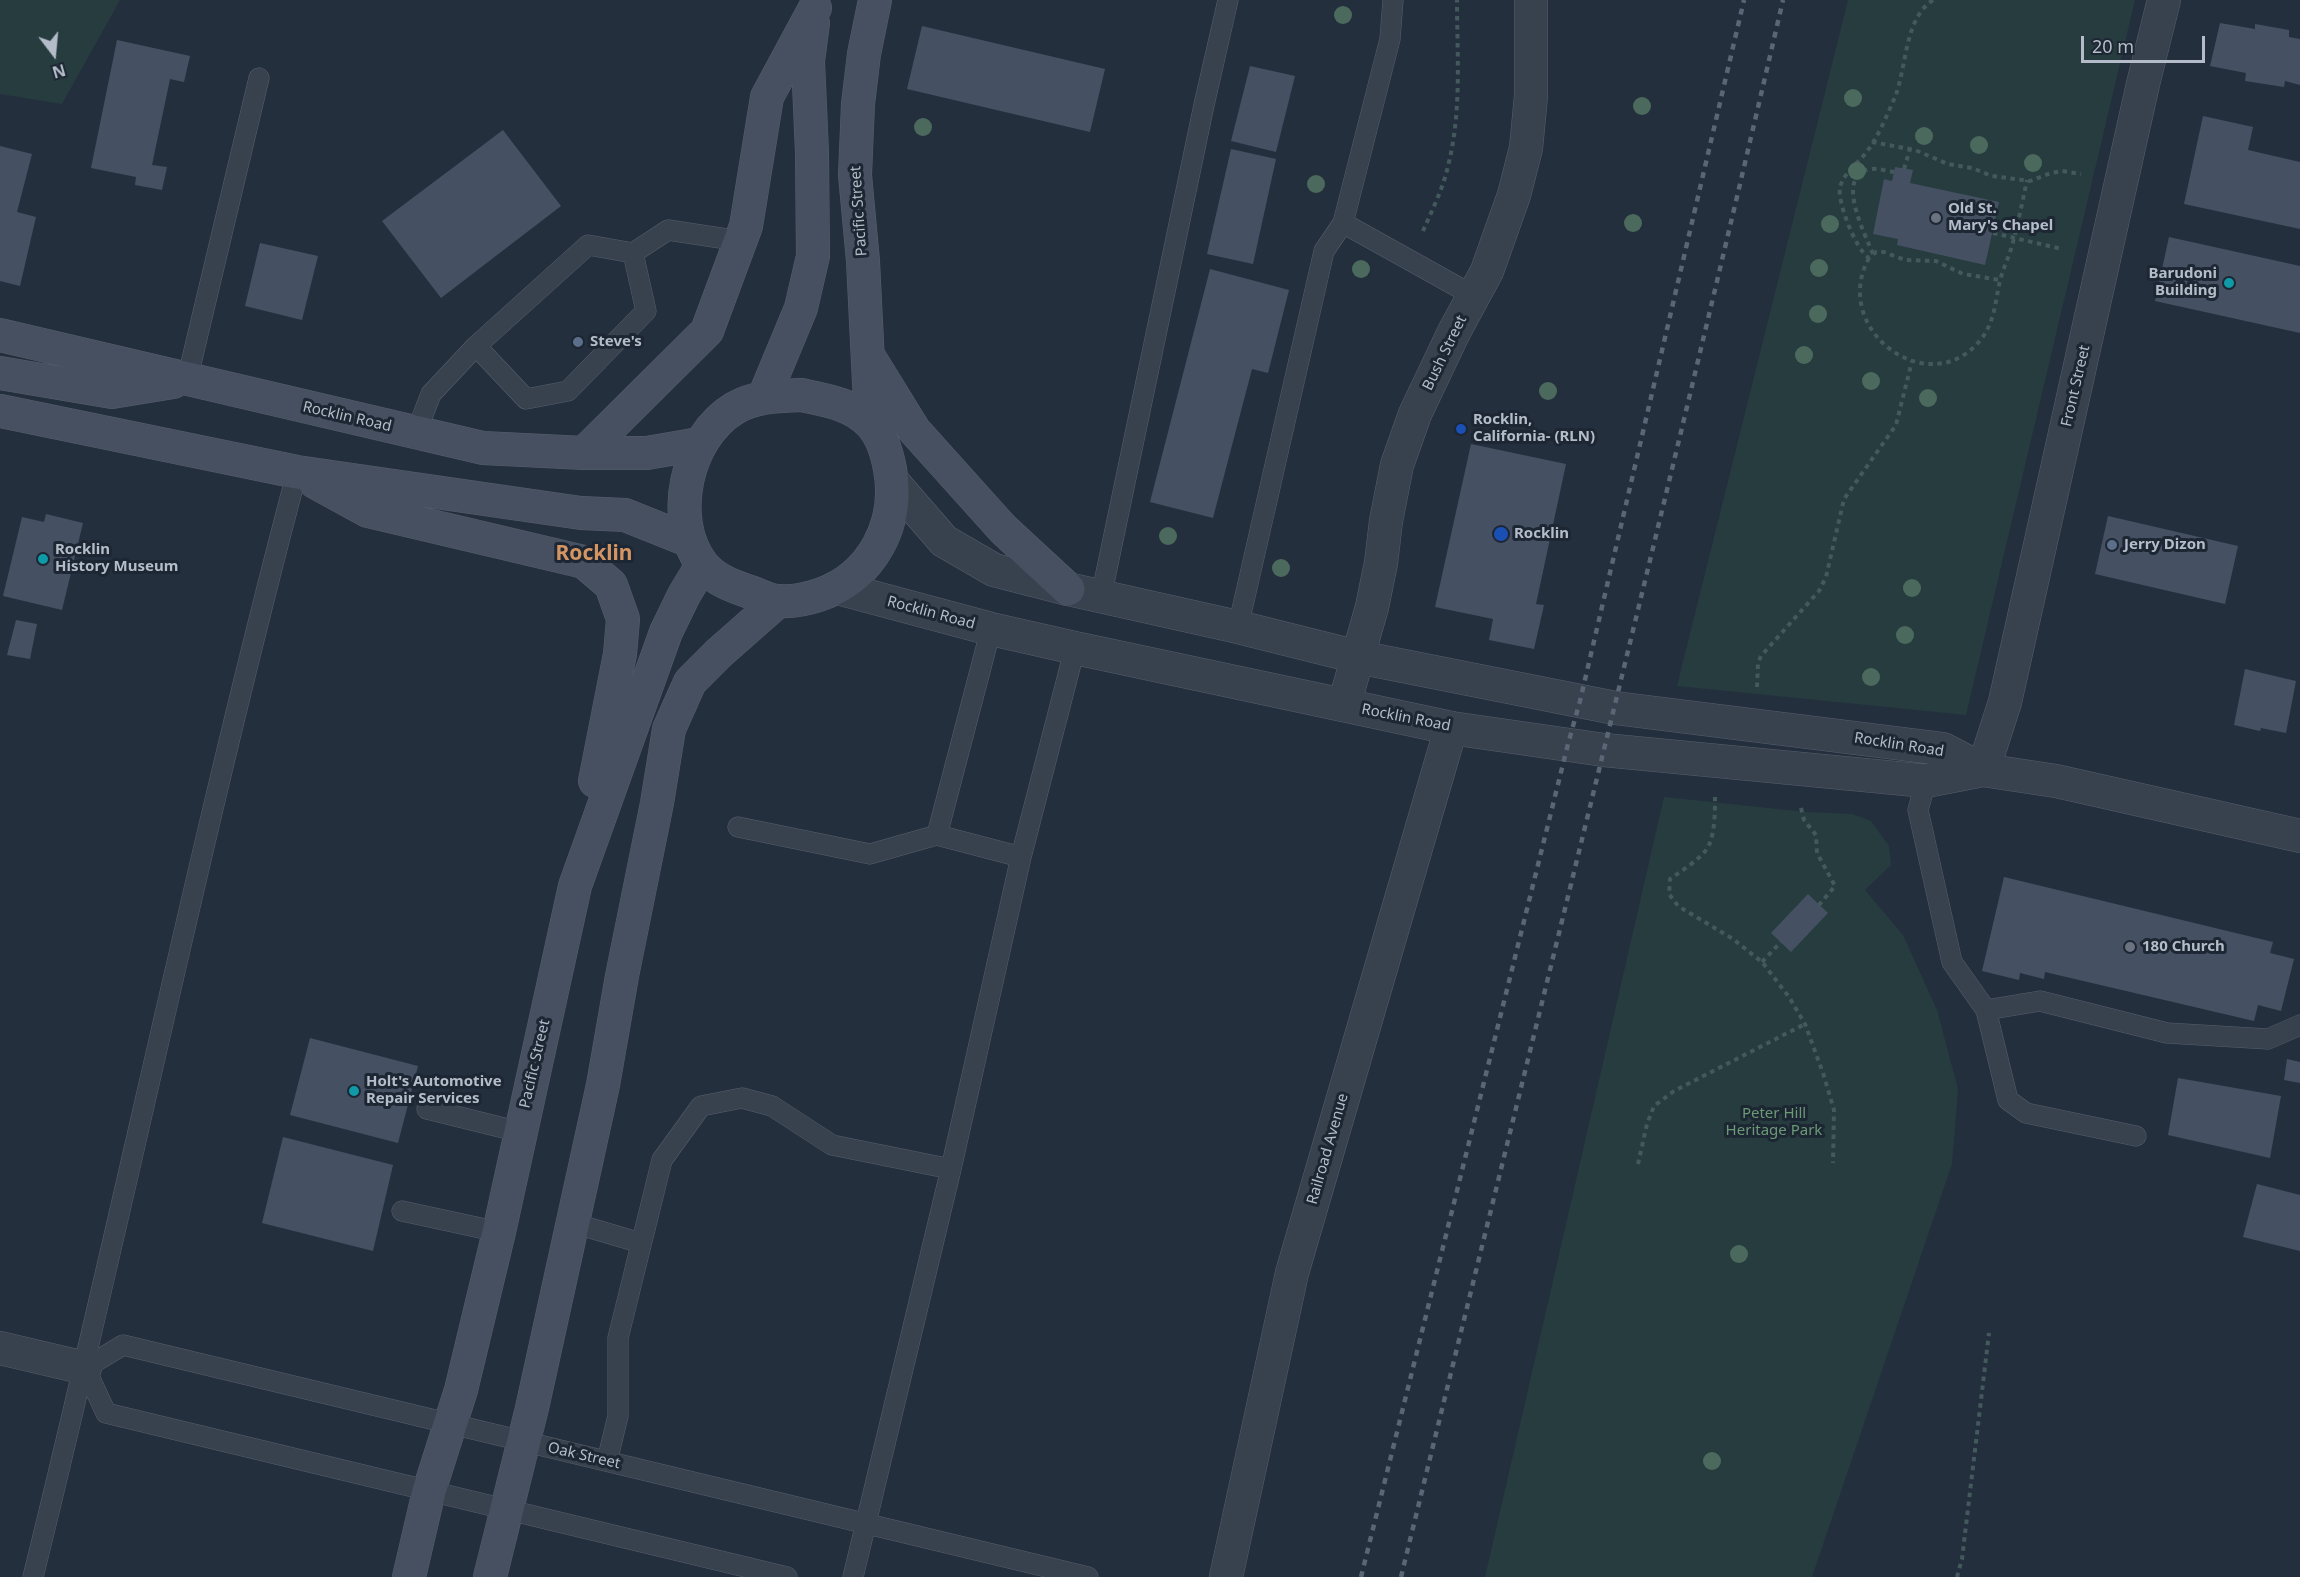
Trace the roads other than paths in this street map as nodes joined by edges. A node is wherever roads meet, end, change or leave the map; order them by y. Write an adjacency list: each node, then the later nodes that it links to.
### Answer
1 (875, 0): 14 (main road, Pacific Street)
2 (1228, 0): 28 (lane)
3 (1393, 0): 8 (lane)
4 (1531, 0): 11 (street, Bush Street)
5 (2164, 0): 36 (street, Front Street)
6 (815, 4): 9 (main road); 17 (main road)
7 (259, 78): 16 (lane)
8 (1343, 223): 11 (lane); 30 (lane)
9 (741, 241): 10 (lane); 22 (main road)
10 (633, 253): 13 (lane); 13 (lane)
11 (1474, 296): 33 (street, Bush Street)
12 (0, 335): 16 (main road, Rocklin Road)
13 (476, 346): 20 (lane)
14 (867, 353): 19 (main road, Pacific Street); 27 (main road)
15 (0, 373): 16 (main road)
16 (187, 380): 20 (main road, Rocklin Road)
17 (764, 396): 19 (main road); 21 (main road)
18 (0, 411): 23 (main road)
19 (871, 423): 24 (main road)
20 (417, 433): 22 (main road, Rocklin Road)
21 (699, 444): 22 (main road, Rocklin Road); 25 (main road)
22 (584, 453)
23 (297, 472): 25 (main road); 42 (main road); 54 (lane)
24 (892, 480): 26 (main road); 27 (street, Rocklin Road)
25 (696, 553): 29 (main road); 42 (main road, Pacific Street)
26 (838, 588): 29 (main road); 31 (street, Rocklin Road)
27 (1068, 589): 28 (street, Rocklin Road)
28 (1101, 597): 30 (street, Rocklin Road)
29 (778, 601): 50 (main road)
30 (1238, 627): 33 (street, Rocklin Road)
31 (991, 629): 32 (street, Rocklin Road); 39 (lane)
32 (1075, 648): 34 (street, Rocklin Road); 41 (lane)
33 (1358, 657): 34 (street, Bush Street); 36 (street, Rocklin Road)
34 (1344, 705): 35 (street, Rocklin Road)
35 (1451, 728): 37 (street, Rocklin Road); 67 (street, Railroad Avenue)
36 (1983, 770): 37 (street, Rocklin Road); 40 (street, Rocklin Road)
37 (1926, 781): 43 (lane)
38 (738, 827): 39 (lane)
39 (937, 836): 41 (lane)
40 (2300, 836)
41 (1021, 857): 48 (lane)
42 (574, 886): 46 (main road, Pacific Street)
43 (1986, 1010): 44 (lane); 47 (lane)
44 (2300, 1025)
45 (427, 1109): 46 (lane)
46 (520, 1132): 51 (main road, Pacific Street)
47 (2136, 1136)
48 (951, 1169): 52 (lane); 60 (lane)
49 (402, 1211): 51 (lane)
50 (573, 1223): 52 (lane); 56 (main road)
51 (500, 1232): 55 (main road, Pacific Street)
52 (641, 1243): 57 (lane)
53 (0, 1348): 54 (street)
54 (85, 1368): 55 (lane, Oak Street); 58 (lane); 61 (lane)
55 (451, 1424): 56 (lane, Oak Street); 58 (main road, Pacific Street)
56 (524, 1441): 57 (lane, Oak Street); 59 (main road)
57 (607, 1461): 60 (lane, Oak Street)
58 (429, 1491): 59 (lane); 62 (main road, Pacific Street)
59 (507, 1510): 63 (main road); 64 (lane)
60 (867, 1524): 65 (lane); 66 (lane, Oak Street)
61 (33, 1577)
62 (409, 1577)
63 (490, 1577)
64 (787, 1577)
65 (853, 1577)
66 (1088, 1577)
67 (1226, 1577)

